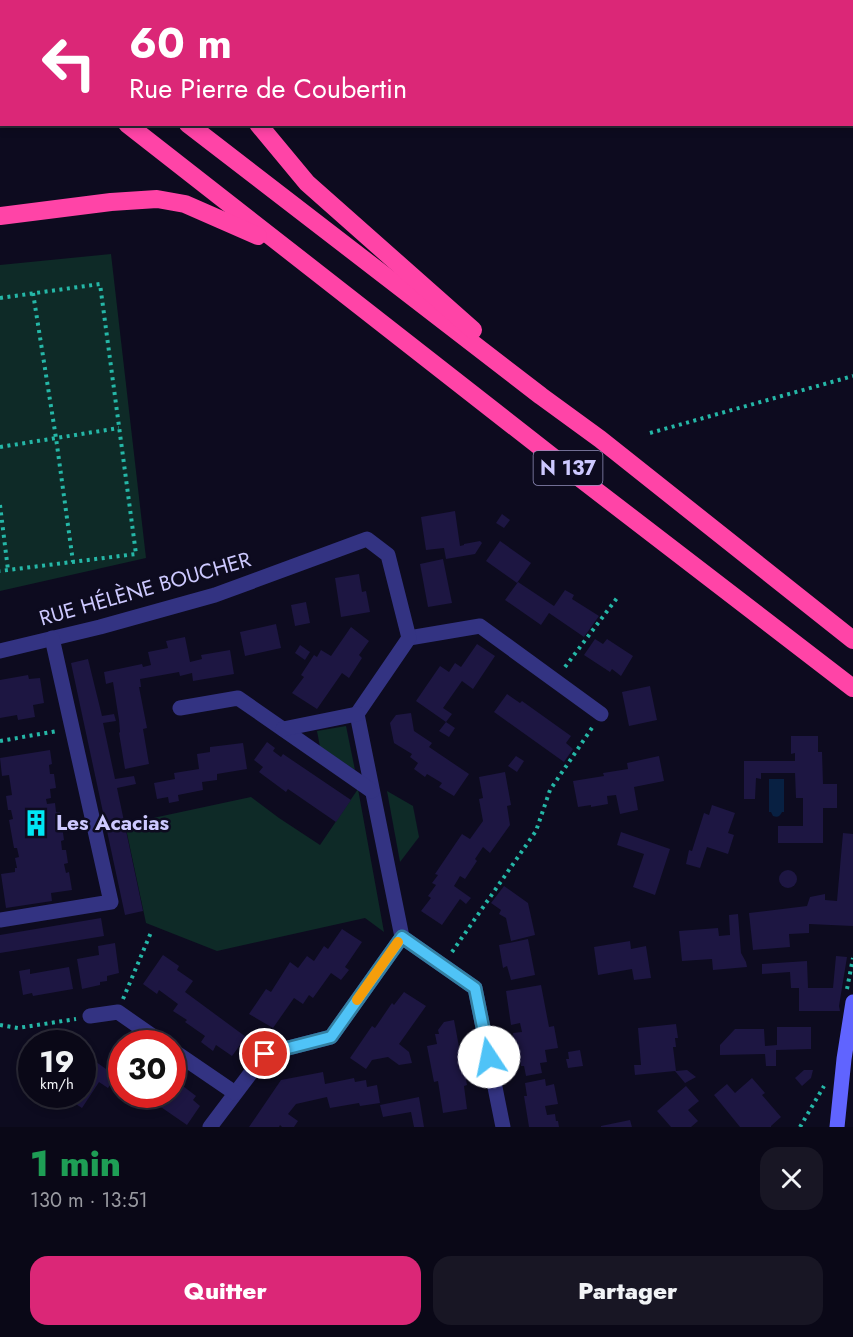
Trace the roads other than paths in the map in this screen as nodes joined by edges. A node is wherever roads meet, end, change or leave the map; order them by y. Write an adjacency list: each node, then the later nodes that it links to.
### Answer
1 (130, 126): 5 (highway, N 137)
2 (191, 126): 6 (highway, N 137)
3 (260, 126): 6 (highway)
4 (0, 216): 5 (highway)
5 (284, 247): 11 (highway, N 137)
6 (541, 396): 9 (highway, N 137)
7 (52, 638): 8 (street, RUE HÉLÈNE BOUCHER); 10 (street, RUE HÉLÈNE BOUCHER); 17 (street)
8 (409, 638): 13 (street); 14 (street)
9 (853, 640)
10 (0, 651)
11 (853, 688)
12 (180, 708): 15 (street)
13 (357, 714): 15 (street); 16 (street)
14 (602, 714)
15 (283, 729): 16 (street)
16 (372, 791): 18 (street)
17 (0, 920)
18 (402, 937): 23 (street); 25 (street)
19 (853, 1002): 26 (street)
20 (90, 1016): 21 (street)
21 (144, 1030)
22 (186, 1060): 23 (street)
23 (235, 1093): 24 (street)
24 (210, 1127)
25 (503, 1127)
26 (837, 1127)

